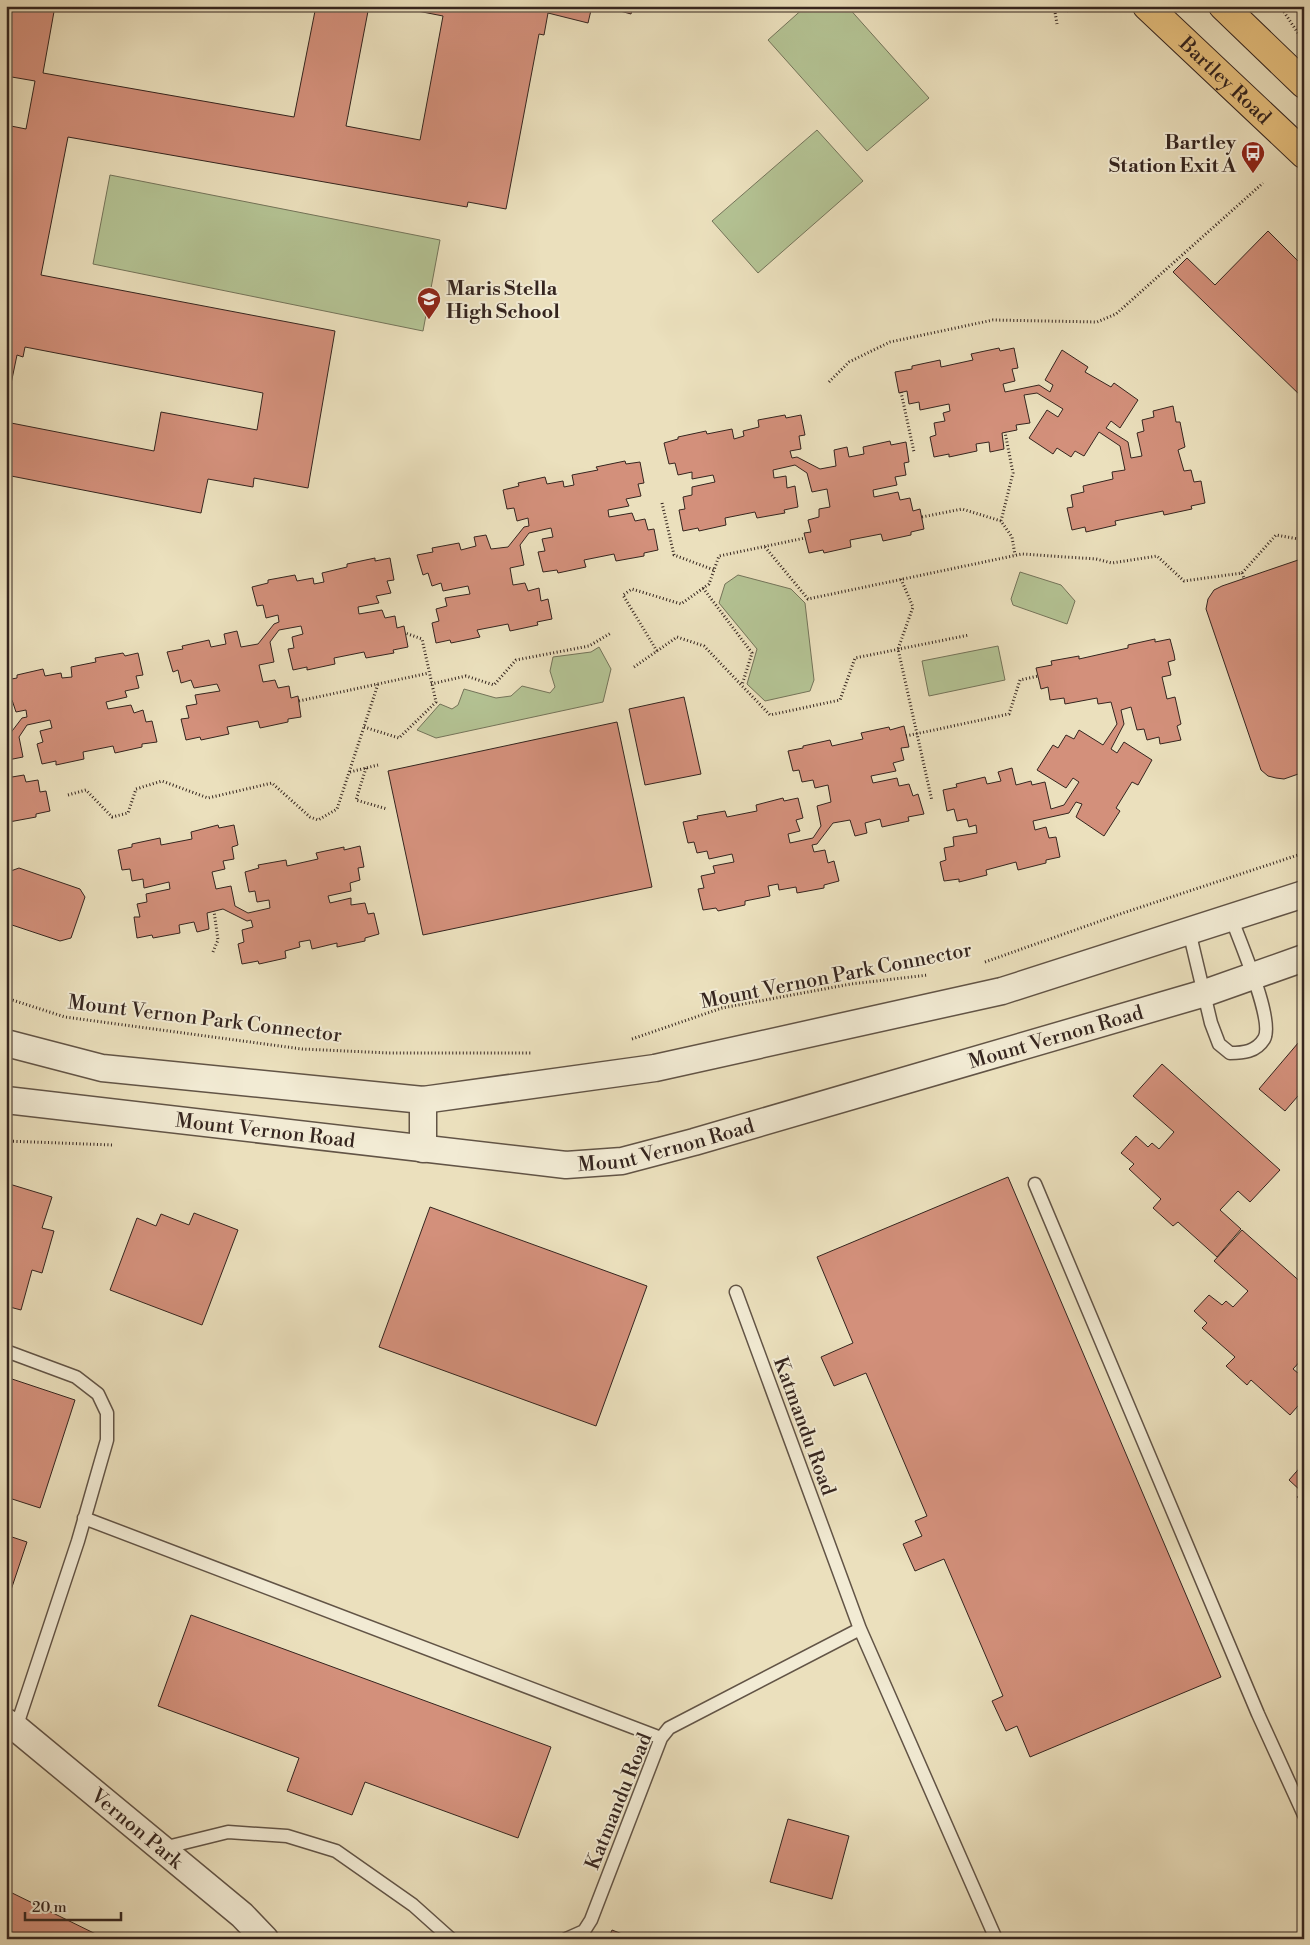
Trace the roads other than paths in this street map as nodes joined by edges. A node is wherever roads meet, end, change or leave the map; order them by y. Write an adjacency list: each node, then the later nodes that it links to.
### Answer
1 (1146, 6): 4 (highway, Bartley Road)
2 (1223, 6): 3 (highway)
3 (1304, 84)
4 (1304, 154)
5 (1304, 894): 6 (street)
6 (1231, 917): 7 (street); 9 (lane)
7 (1189, 931): 10 (lane); 13 (street)
8 (1304, 958): 9 (street, Mount Vernon Road)
9 (1252, 976): 10 (street, Mount Vernon Road); 10 (lane)
10 (1205, 993): 14 (street, Mount Vernon Road)
11 (6, 1043): 13 (street)
12 (6, 1100): 14 (street, Mount Vernon Road)
13 (422, 1100): 14 (street)
14 (423, 1149)
15 (1035, 1184): 22 (lane)
16 (736, 1292): 19 (lane, Katmandu Road)
17 (6, 1351): 18 (lane)
18 (84, 1518): 20 (lane); 21 (lane)
19 (860, 1629): 21 (lane, Katmandu Road); 27 (lane, Katmandu Road)
20 (11, 1725): 23 (street, Vernon Park)
21 (661, 1738): 26 (lane, Katmandu Road)
22 (1304, 1815)
23 (160, 1849): 24 (street, Vernon Park); 25 (lane)
24 (264, 1939)
25 (451, 1939)
26 (566, 1939)
27 (996, 1939)

